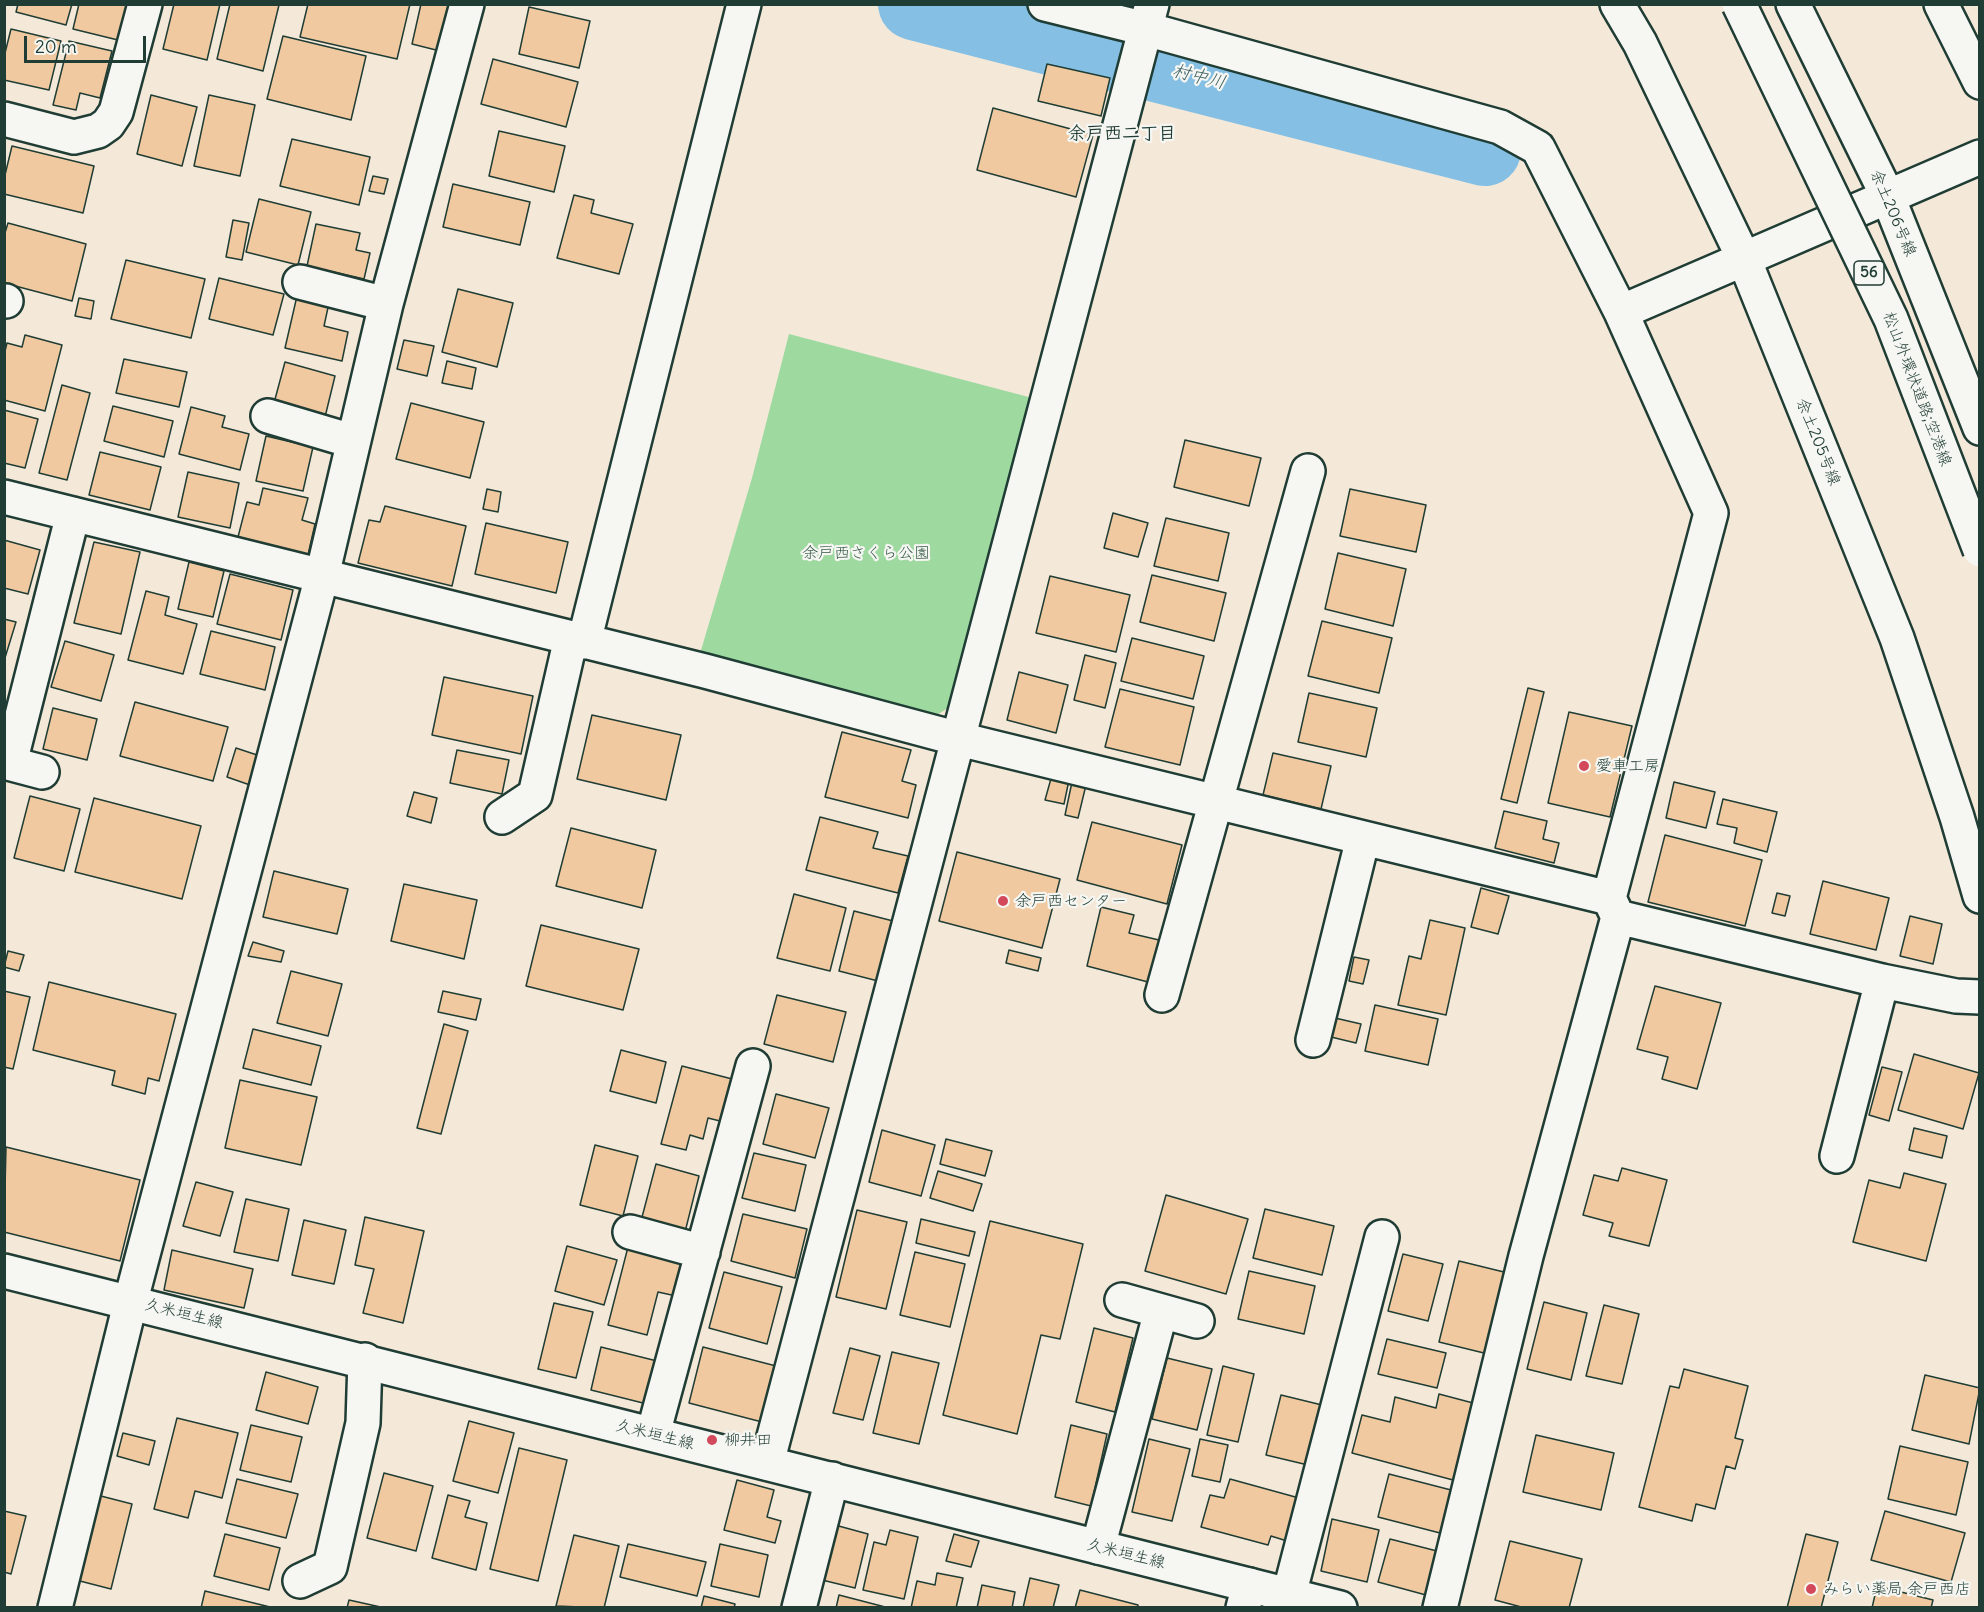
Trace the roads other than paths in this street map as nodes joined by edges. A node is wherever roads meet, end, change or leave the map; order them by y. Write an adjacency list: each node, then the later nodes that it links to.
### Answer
1 (145, 4): 11 (main road)
2 (467, 4): 16 (main road)
3 (744, 4): 26 (main road)
4 (1046, 4): 9 (main road)
5 (1617, 4): 14 (main road, 余土205号線)
6 (1739, 4): 24 (main road, 松山外環状道路;空港線 / 56, bridge)
7 (1793, 4): 13 (main road, 余土206号線)
8 (1941, 4): 10 (main road)
9 (1147, 25): 17 (main road); 27 (main road)
10 (1980, 82)
11 (4, 119)
12 (1980, 157): 13 (main road)
13 (1888, 196): 14 (main road); 19 (main road, 余土206号線)
14 (1744, 259): 17 (main road); 33 (main road, 余土205号線)
15 (300, 282): 16 (main road)
16 (386, 304): 20 (main road)
17 (1621, 312): 34 (main road)
18 (268, 416): 20 (main road)
19 (1980, 428)
20 (352, 441): 25 (main road)
21 (1308, 471): 30 (main road)
22 (4, 497): 23 (main road)
23 (73, 514): 25 (main road); 28 (main road)
24 (1980, 550)
25 (322, 576): 26 (main road); 45 (main road)
26 (578, 640): 27 (main road); 31 (main road)
27 (959, 739): 30 (main road); 51 (main road)
28 (7, 763): 29 (main road)
29 (42, 772)
30 (1218, 802): 32 (main road); 36 (main road)
31 (502, 817)
32 (1363, 838): 34 (main road); 38 (main road)
33 (1980, 896)
34 (1613, 908): 35 (main road); 60 (main road)
35 (1882, 981): 37 (main road); 40 (main road)
36 (1162, 995)
37 (1980, 997)
38 (1313, 1040)
39 (753, 1066): 43 (main road)
40 (1838, 1156)
41 (630, 1232): 43 (main road)
42 (1382, 1237): 55 (main road)
43 (703, 1252): 50 (main road)
44 (4, 1271): 45 (main road, 久米垣生線)
45 (131, 1300): 49 (main road, 久米垣生線); 57 (main road)
46 (1122, 1300): 47 (main road)
47 (1161, 1311): 48 (main road); 53 (main road)
48 (1197, 1320)
49 (365, 1360): 50 (main road, 久米垣生線); 54 (main road)
50 (653, 1434): 51 (main road, 久米垣生線)
51 (767, 1463): 52 (main road, 久米垣生線)
52 (832, 1479): 53 (main road, 久米垣生線); 58 (main road)
53 (1098, 1546): 56 (main road, 久米垣生線)
54 (300, 1581)
55 (1289, 1595): 56 (main road, 久米垣生線); 59 (main road, 久米垣生線)
56 (1246, 1596)
57 (62, 1606)
58 (799, 1608)
59 (1340, 1608)
60 (1440, 1608)

